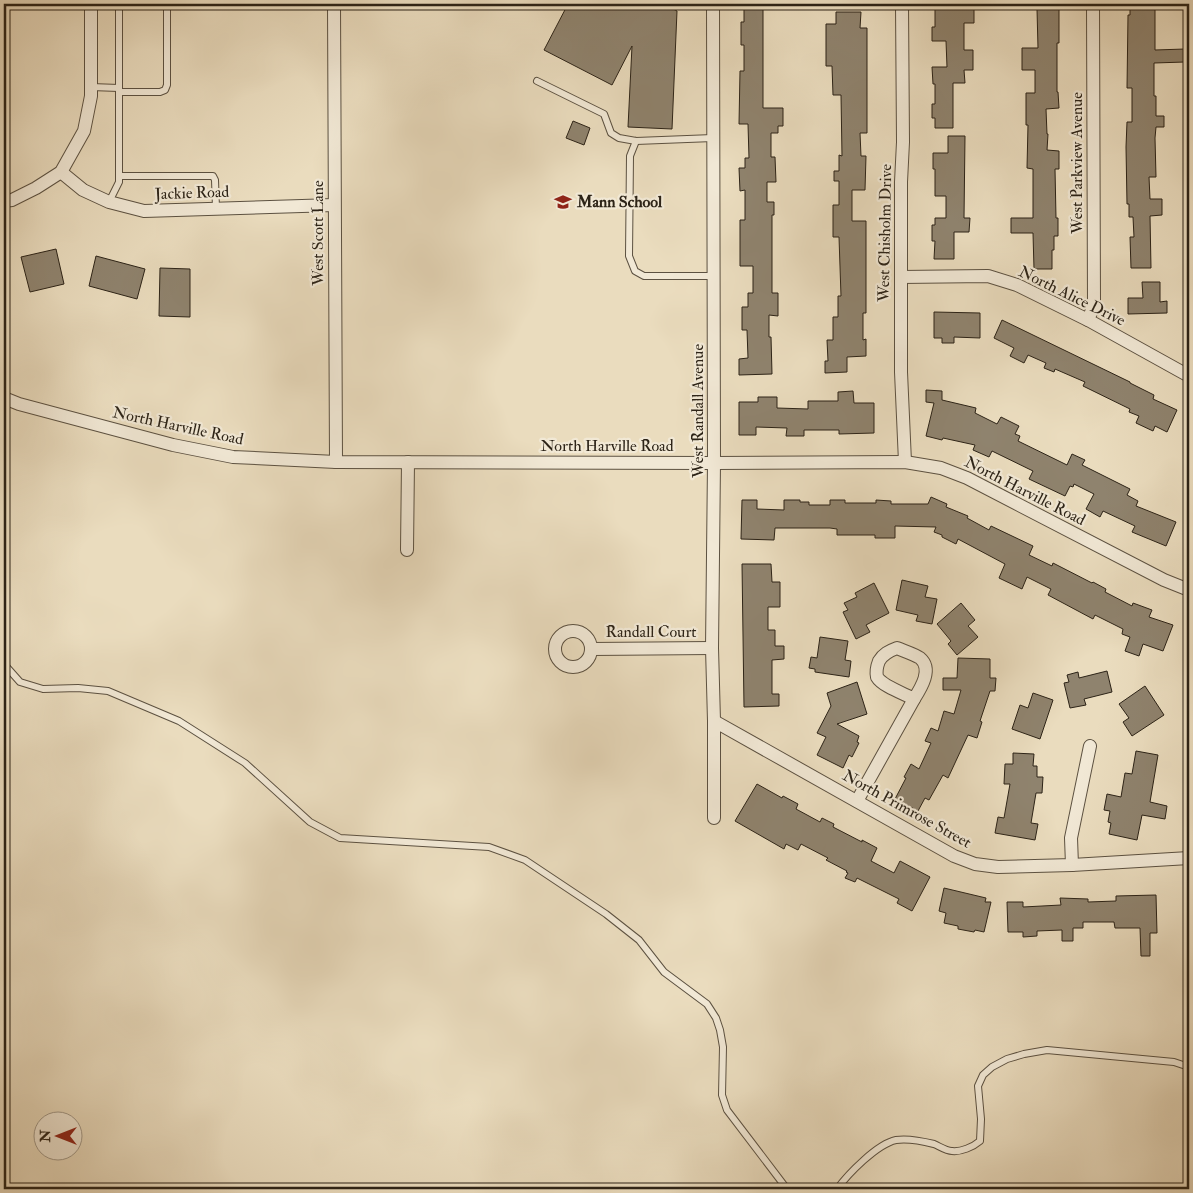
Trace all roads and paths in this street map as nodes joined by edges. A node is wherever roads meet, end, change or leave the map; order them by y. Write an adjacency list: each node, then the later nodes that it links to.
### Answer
1 (91, 4): 9 (street)
2 (119, 4): 10 (lane)
3 (166, 4): 10 (lane)
4 (334, 4): 17 (street, West Scott Lane)
5 (713, 4): 11 (street, West Randall Avenue)
6 (902, 4): 20 (street, West Chisholm Drive)
7 (1093, 4): 21 (street, West Parkview Avenue)
8 (536, 81): 12 (lane)
9 (91, 87): 10 (lane); 13 (street)
10 (119, 90): 14 (lane)
11 (713, 138): 12 (lane); 19 (street, West Randall Avenue)
12 (636, 141): 19 (lane)
13 (61, 172): 15 (street); 16 (street, Jackie Road)
14 (119, 176): 16 (lane); 18 (lane)
15 (4, 201)
16 (109, 202): 18 (street, Jackie Road)
17 (334, 205): 18 (street, Jackie Road); 24 (street, West Scott Lane)
18 (216, 208)
19 (714, 276): 27 (street, West Randall Avenue)
20 (901, 277): 21 (street, North Alice Drive); 26 (street, West Chisholm Drive)
21 (1088, 320): 22 (street, North Alice Drive)
22 (1189, 376)
23 (4, 398): 24 (street, North Harville Road)
24 (336, 462): 25 (street, North Harville Road)
25 (408, 462): 27 (street, North Harville Road); 28 (street)
26 (905, 462): 27 (street, North Harville Road); 29 (street, North Harville Road)
27 (714, 463): 30 (street, West Randall Avenue)
28 (407, 550)
29 (1189, 590)
30 (712, 648): 31 (street, Randall Court); 34 (street, West Randall Avenue)
31 (591, 649)
32 (4, 664): 41 (lane)
33 (914, 699): 36 (street)
34 (714, 721): 36 (street, North Primrose Street); 37 (street, West Randall Avenue)
35 (1090, 746): 39 (street)
36 (857, 801): 39 (street, North Primrose Street)
37 (714, 818)
38 (1189, 858): 39 (street, North Primrose Street)
39 (1072, 865)
40 (1189, 1067): 42 (lane)
41 (787, 1189)
42 (837, 1189)

